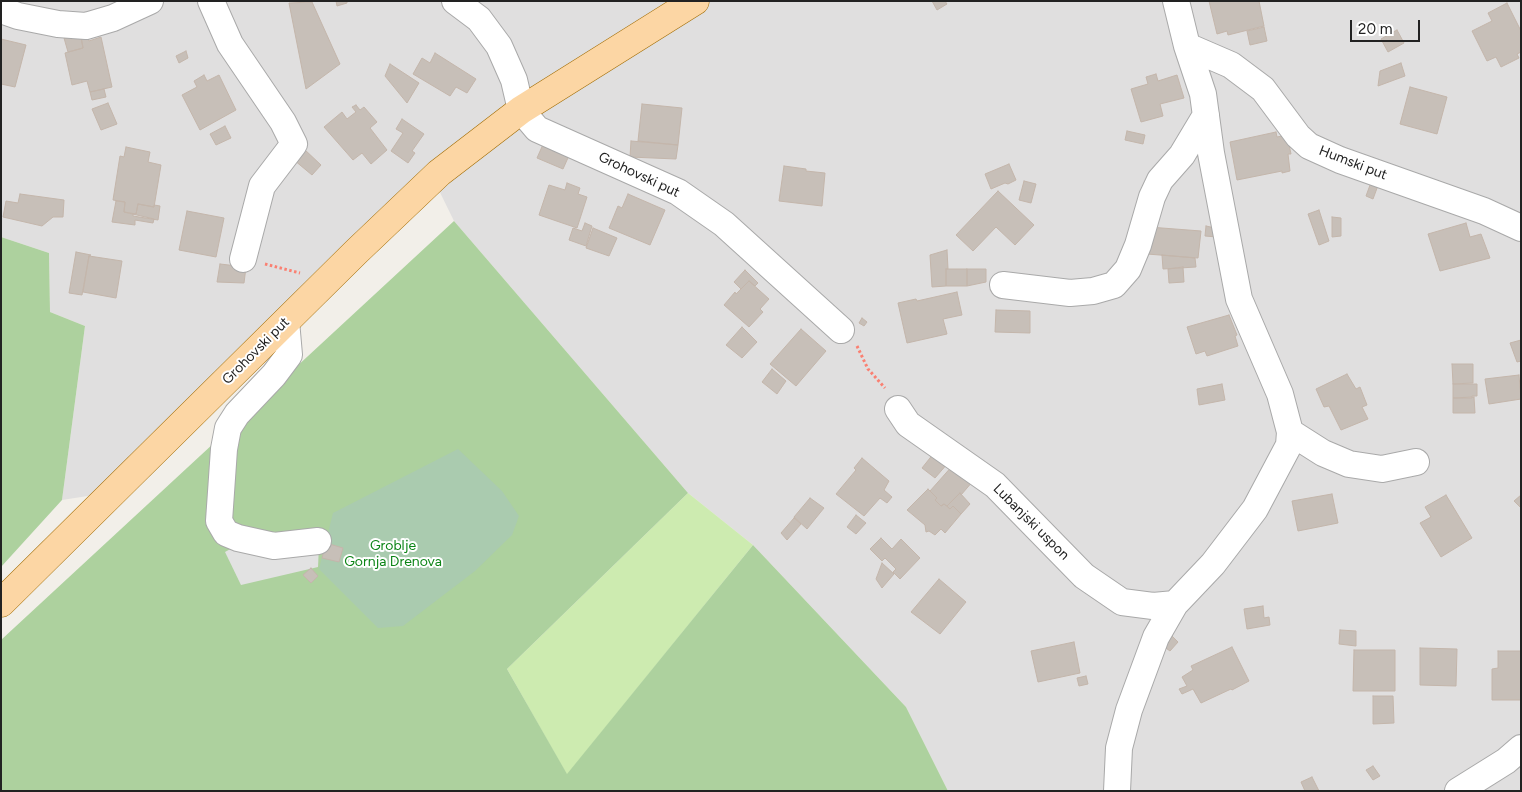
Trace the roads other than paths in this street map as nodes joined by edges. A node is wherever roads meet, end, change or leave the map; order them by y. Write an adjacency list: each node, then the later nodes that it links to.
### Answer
1 (150, 1): 6 (street)
2 (211, 1): 11 (street)
3 (455, 1): 8 (street)
4 (695, 1): 8 (main road, Grohovski put)
5 (1176, 1): 7 (street)
6 (1, 10)
7 (1187, 46): 9 (street); 10 (street, Humski put)
8 (521, 110): 13 (main road, Grohovski put); 14 (street, Grohovski put)
9 (1206, 115): 12 (street); 16 (street)
10 (1521, 228)
11 (243, 259)
12 (1003, 285)
13 (286, 321): 18 (street); 19 (main road, Grohovski put)
14 (841, 330)
15 (898, 409): 20 (street, Lubanjski uspon)
16 (1290, 432): 17 (street); 20 (street)
17 (1416, 462)
18 (318, 541)
19 (1, 603)
20 (1175, 604): 22 (street)
21 (1521, 748): 23 (street)
22 (1117, 791)
23 (1458, 791)

